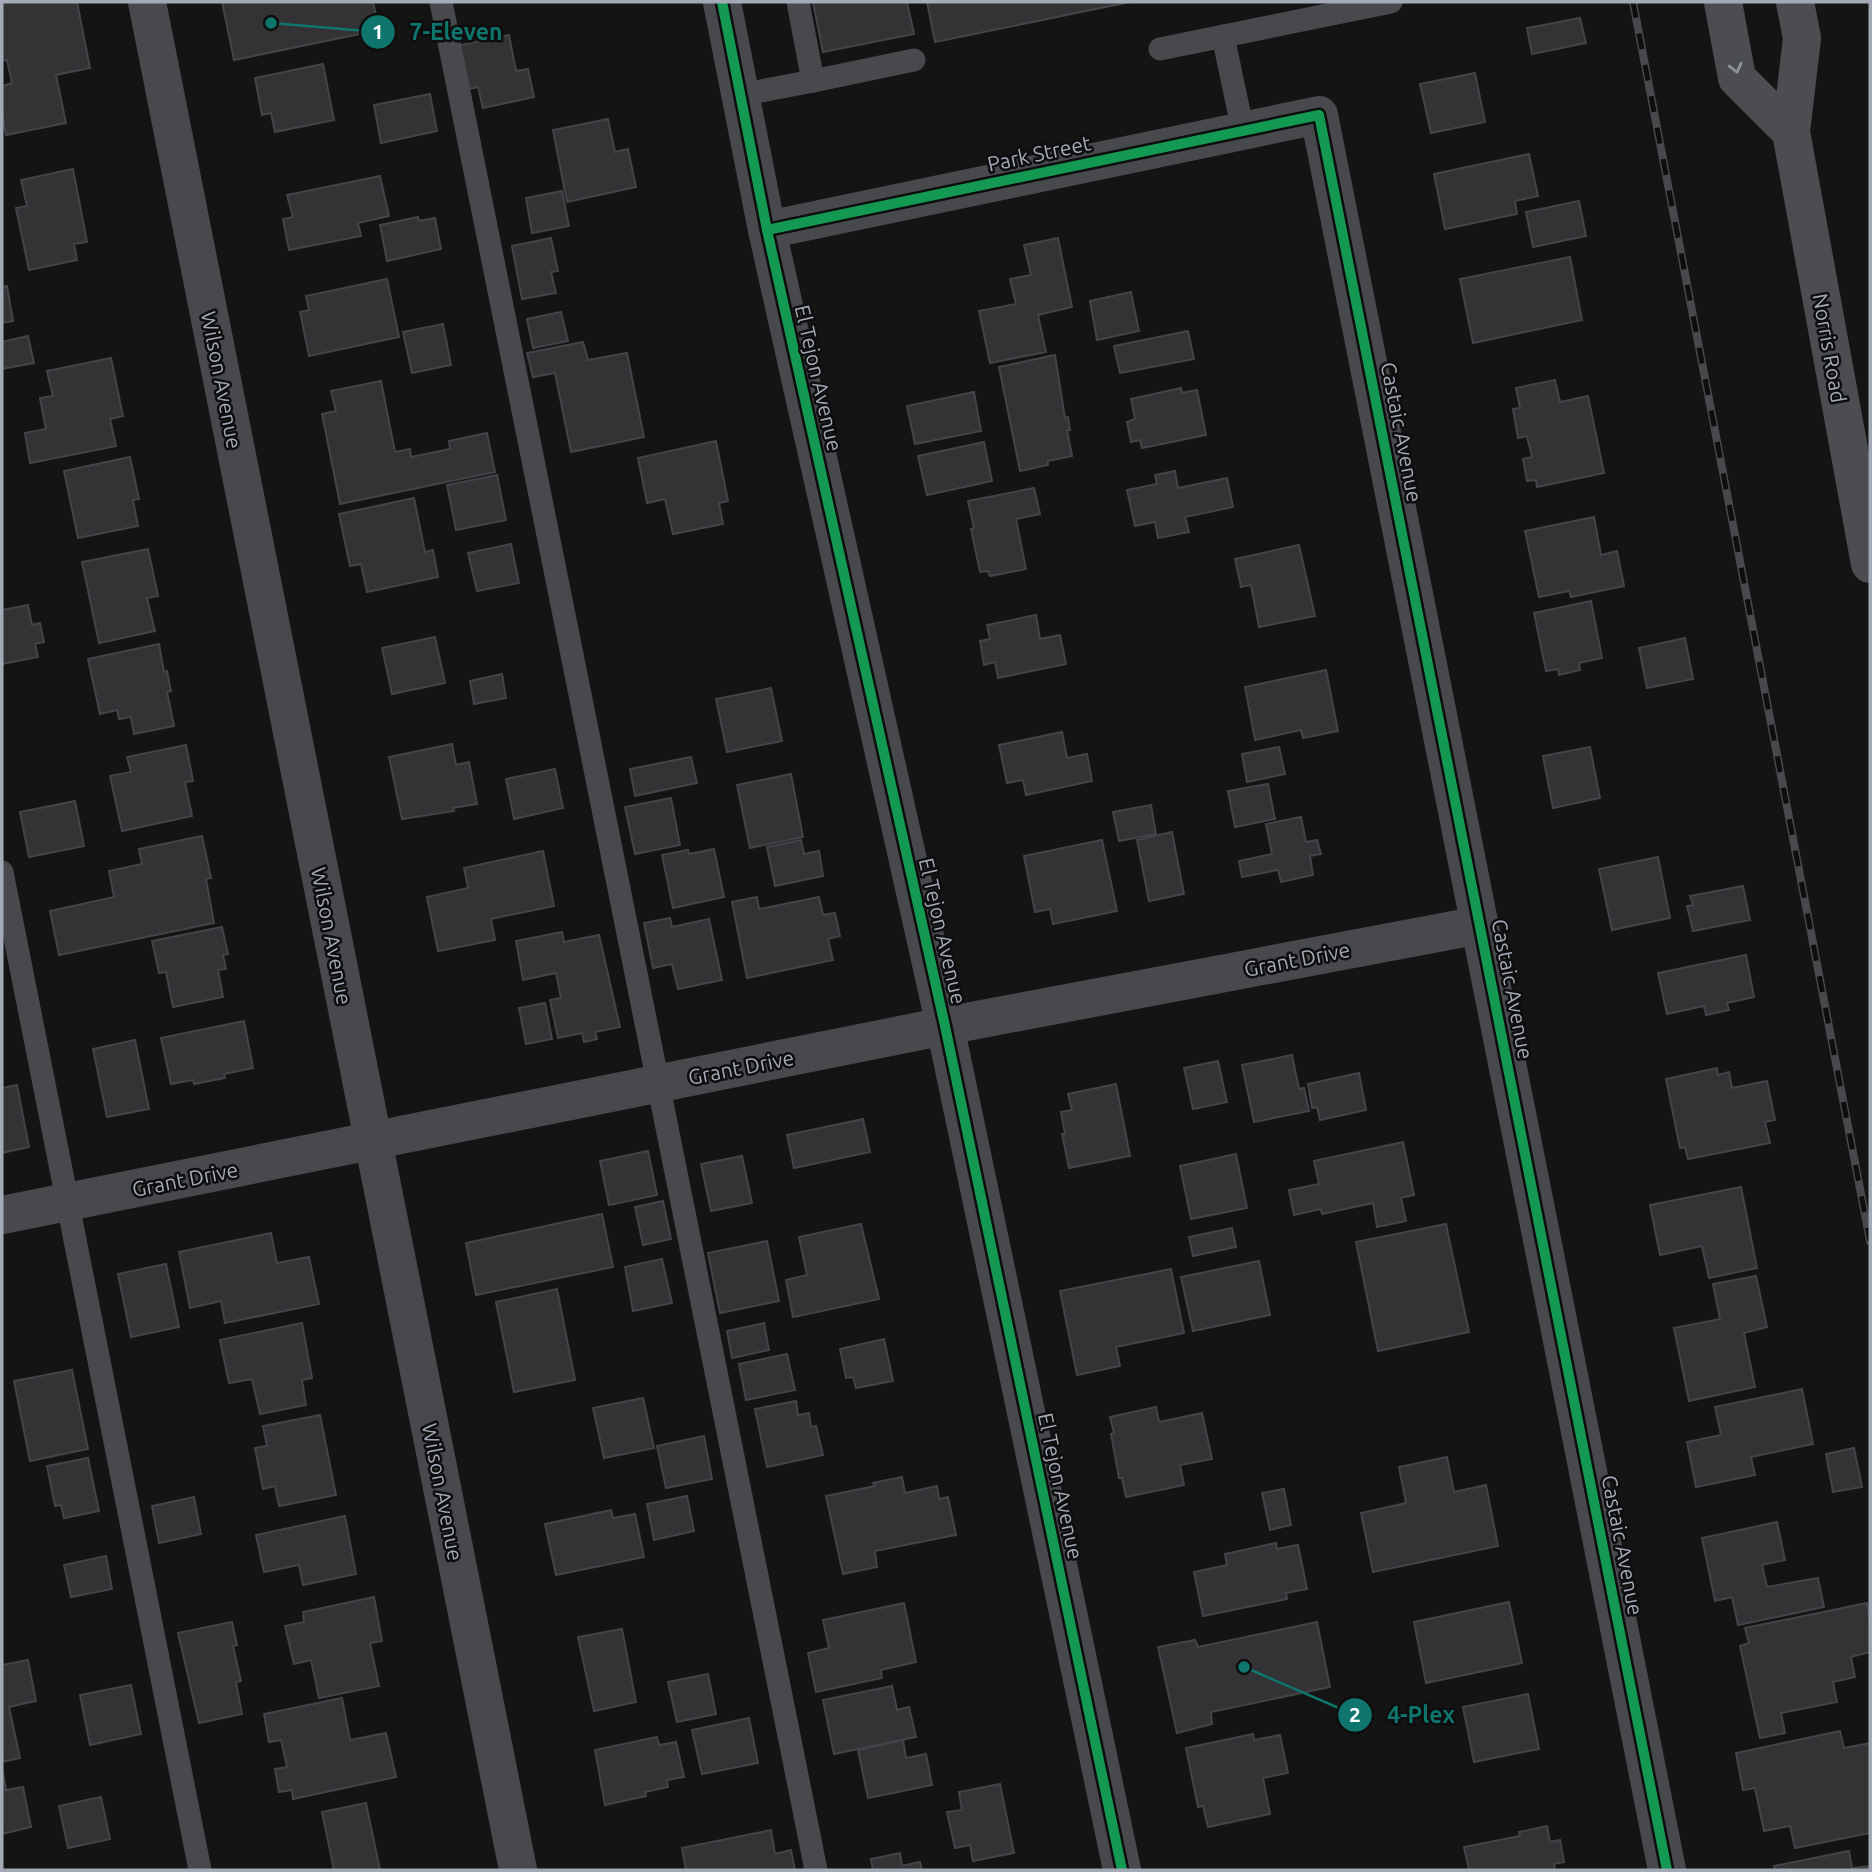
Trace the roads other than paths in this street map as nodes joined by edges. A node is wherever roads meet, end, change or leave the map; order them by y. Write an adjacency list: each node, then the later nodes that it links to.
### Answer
1 (147, 2): 23 (street, Wilson Avenue)
2 (441, 2): 22 (lane)
3 (722, 2): 13 (street, El Tejon Avenue)
4 (798, 2): 12 (lane)
5 (1391, 2): 8 (lane)
6 (1723, 2): 16 (street, one-way to 16)
7 (1795, 2): 16 (street, Norris Road)
8 (1284, 12): 9 (lane)
9 (1223, 36): 10 (lane); 15 (lane)
10 (1160, 49)
11 (915, 60): 12 (lane)
12 (813, 81): 13 (lane)
13 (740, 95): 17 (street, El Tejon Avenue)
14 (1319, 115): 15 (street, Park Street); 20 (street, Castaic Avenue)
15 (1243, 131): 17 (street, Park Street)
16 (1791, 132): 18 (street, Norris Road)
17 (766, 230): 21 (street, El Tejon Avenue)
18 (1870, 564)
19 (2, 872): 24 (lane)
20 (1480, 925): 21 (street, Grant Drive); 30 (street, Castaic Avenue)
21 (945, 1026): 22 (street, Grant Drive); 29 (street, El Tejon Avenue)
22 (659, 1084): 23 (street, Grant Drive); 28 (lane)
23 (373, 1141): 24 (street, Grant Drive); 27 (street, Wilson Avenue)
24 (68, 1202): 25 (street, Grant Drive); 26 (lane)
25 (2, 1215)
26 (200, 1870)
27 (518, 1870)
28 (816, 1870)
29 (1122, 1870)
30 (1667, 1870)

